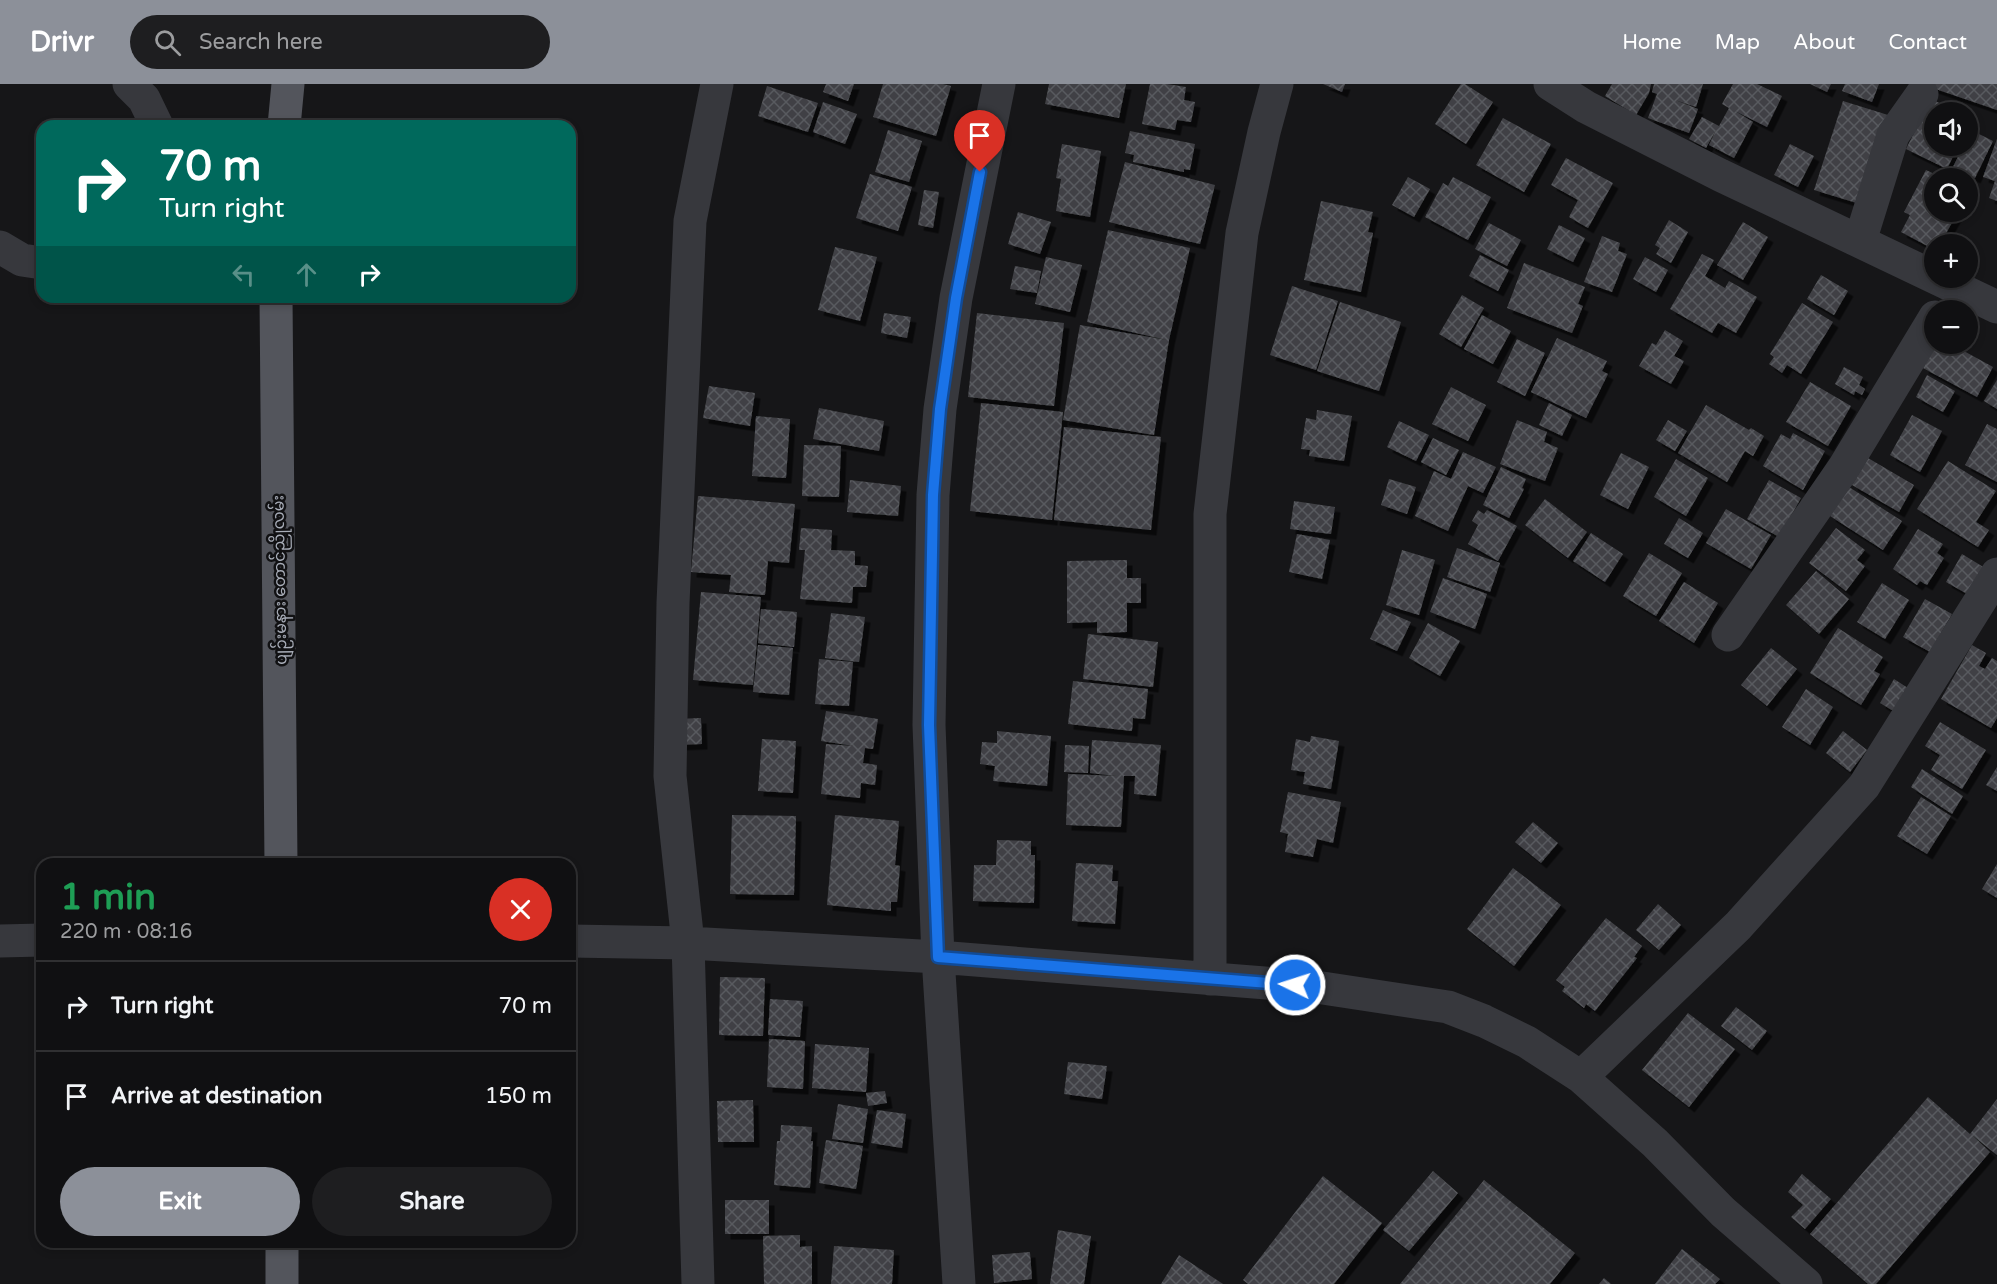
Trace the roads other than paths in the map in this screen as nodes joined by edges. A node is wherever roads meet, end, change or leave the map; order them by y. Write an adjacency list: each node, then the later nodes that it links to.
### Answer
1 (129, 84): 8 (street)
2 (288, 84): 9 (main road)
3 (717, 84): 23 (street)
4 (999, 84): 24 (street)
5 (1277, 84): 25 (street)
6 (1550, 84): 10 (street)
7 (1922, 94): 10 (street)
8 (154, 120)
9 (285, 120)
10 (1860, 241): 13 (street)
11 (0, 248): 12 (street)
12 (36, 263)
13 (1946, 299): 15 (street)
14 (276, 303): 19 (main road, ပျဉ်းမနား တောင်ညိုလမ်း)
15 (1997, 307)
16 (1924, 335): 18 (street)
17 (1997, 574): 26 (street)
18 (1728, 635)
19 (281, 858)
20 (36, 940): 21 (street)
21 (0, 941)
22 (576, 941): 23 (street)
23 (688, 943): 24 (street); 29 (street)
24 (938, 957): 25 (street); 30 (street)
25 (1210, 979): 26 (street)
26 (1581, 1077): 31 (street)
27 (282, 1248): 28 (main road)
28 (282, 1284)
29 (698, 1284)
30 (959, 1284)
31 (1806, 1284)

